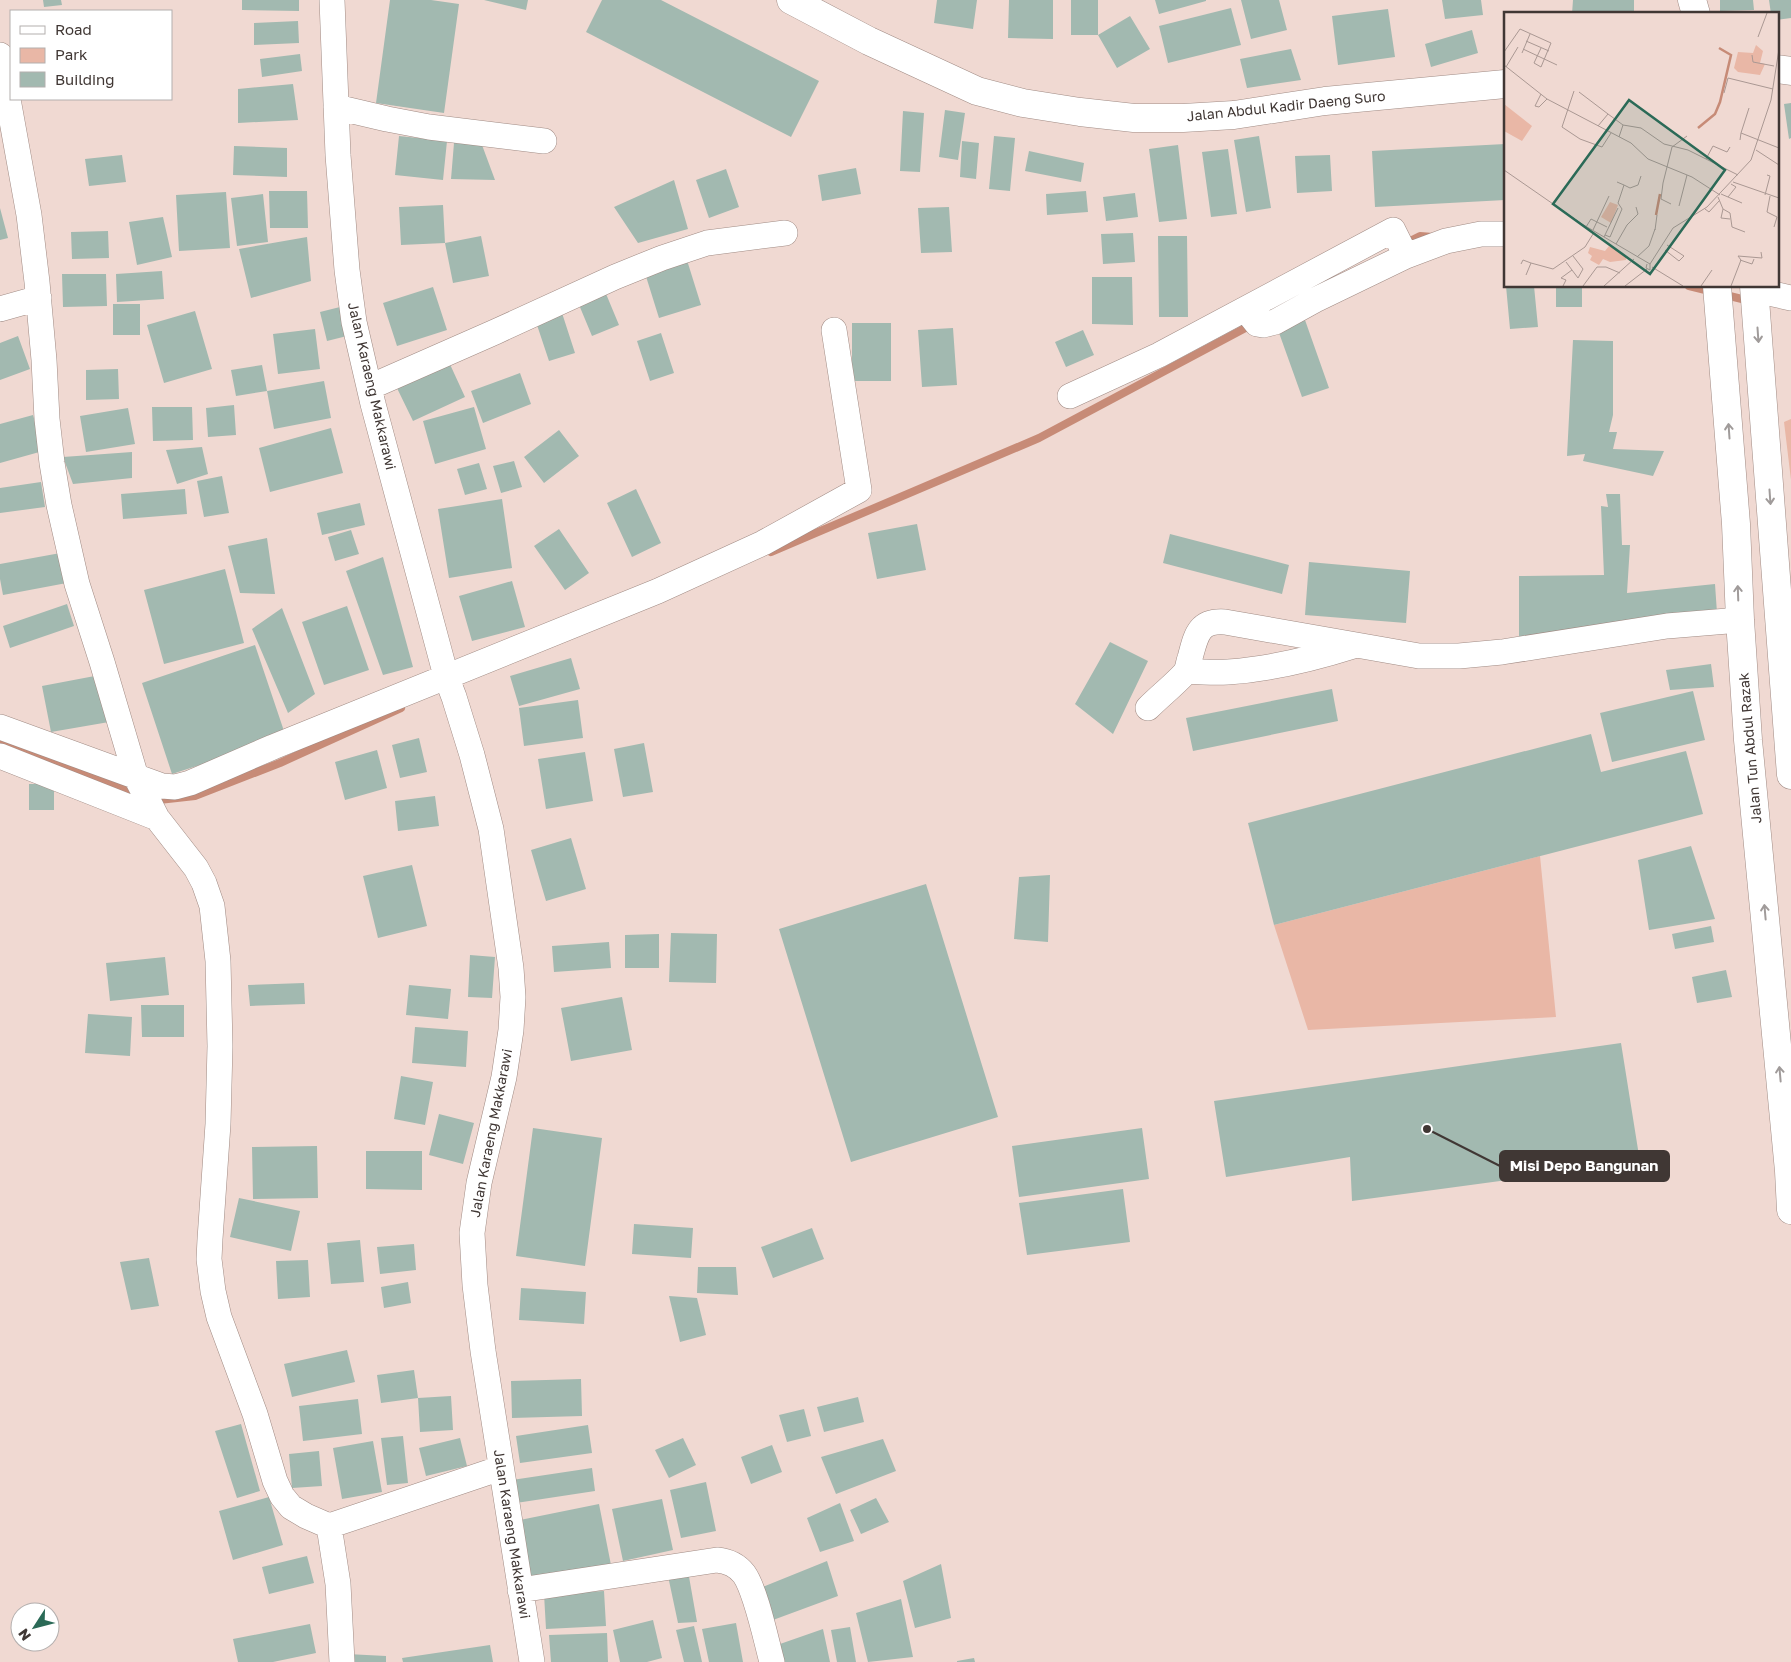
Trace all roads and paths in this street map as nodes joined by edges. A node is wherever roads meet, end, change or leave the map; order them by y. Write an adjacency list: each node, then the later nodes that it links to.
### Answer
1 (332, 0): 7 (street, Jalan Karaeng Makkarawi)
2 (790, 0): 6 (main road, Jalan Abdul Kadir Daeng Suro)
3 (0, 55): 13 (street)
4 (1778, 69): 5 (main road)
5 (1791, 71)
6 (1504, 84)
7 (336, 107): 8 (street); 17 (street, Jalan Karaeng Makkarawi)
8 (544, 140)
9 (785, 233): 17 (street)
10 (1504, 234): 18 (street)
11 (1717, 288): 19 (main road, Jalan Tun Abdul Razak, one-way to 11)
12 (1754, 288): 14 (street); 22 (main road, one-way to 22)
13 (39, 298): 15 (street); 29 (street)
14 (1791, 298)
15 (0, 309)
16 (834, 330): 24 (street)
17 (370, 387): 24 (street, Jalan Karaeng Makkarawi)
18 (1070, 396)
19 (1740, 620): 20 (street); 21 (main road, Jalan Tun Abdul Razak)
20 (1357, 645): 23 (street); 23 (street)
21 (1742, 648): 22 (main road); 30 (main road, Jalan Tun Abdul Razak, one-way to 21)
22 (1782, 651): 28 (main road)
23 (1186, 671): 25 (street)
24 (449, 684): 29 (street); 31 (street, Jalan Karaeng Makkarawi)
25 (1148, 708)
26 (0, 727): 29 (street)
27 (0, 756): 29 (street)
28 (1791, 775)
29 (146, 797): 32 (street)
30 (1791, 1210)
31 (501, 1468): 32 (street); 33 (street, Jalan Karaeng Makkarawi)
32 (329, 1526): 34 (street)
33 (520, 1590): 35 (street, Jalan Karaeng Makkarawi); 36 (street)
34 (342, 1662)
35 (532, 1662)
36 (772, 1662)

